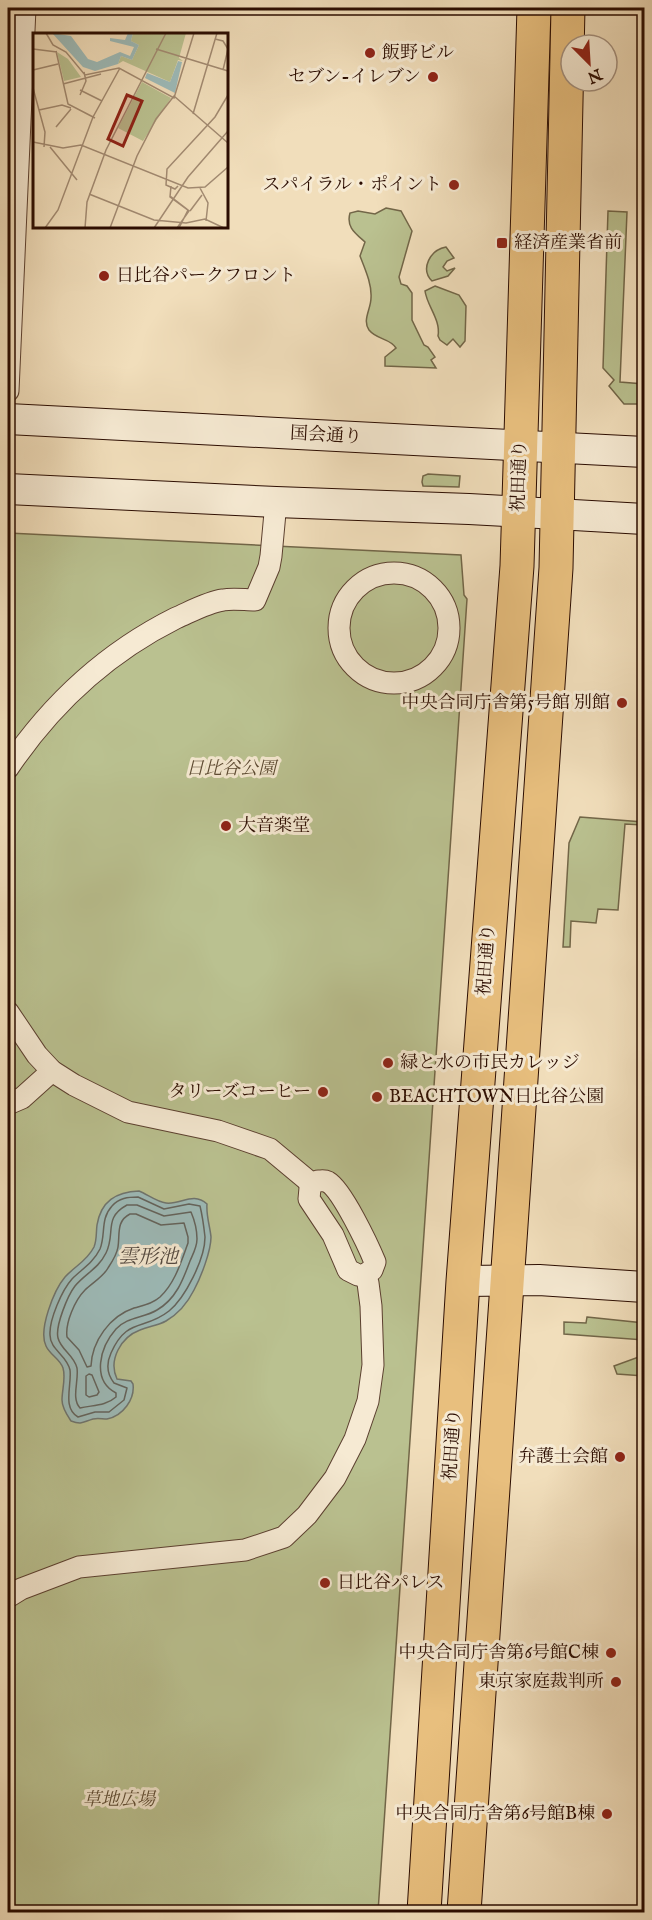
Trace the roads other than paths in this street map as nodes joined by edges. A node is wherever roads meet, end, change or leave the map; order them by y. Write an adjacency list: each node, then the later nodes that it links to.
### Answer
1 (25, 8): 4 (street)
2 (534, 8): 6 (main road, 祝田通り)
3 (568, 8): 7 (main road, 祝田通り)
4 (8, 391)
5 (8, 419): 6 (street, 国会通り)
6 (521, 446): 7 (street, 国会通り); 11 (main road, 祝田通り)
7 (559, 448): 8 (street, 国会通り); 12 (main road, 祝田通り)
8 (645, 452)
9 (8, 489): 10 (street)
10 (276, 502): 11 (street); 15 (street)
11 (519, 512): 12 (street); 20 (main road, 祝田通り)
12 (558, 514): 13 (street); 19 (main road, 祝田通り)
13 (645, 519)
14 (449, 634): 14 (street)
15 (8, 768)
16 (8, 1012): 17 (street)
17 (52, 1071): 18 (street); 22 (street)
18 (8, 1104)
19 (506, 1280): 20 (street); 21 (street); 24 (main road, 祝田通り)
20 (463, 1281): 23 (main road, 祝田通り)
21 (645, 1287)
22 (8, 1597)
23 (424, 1912)
24 (465, 1912)

